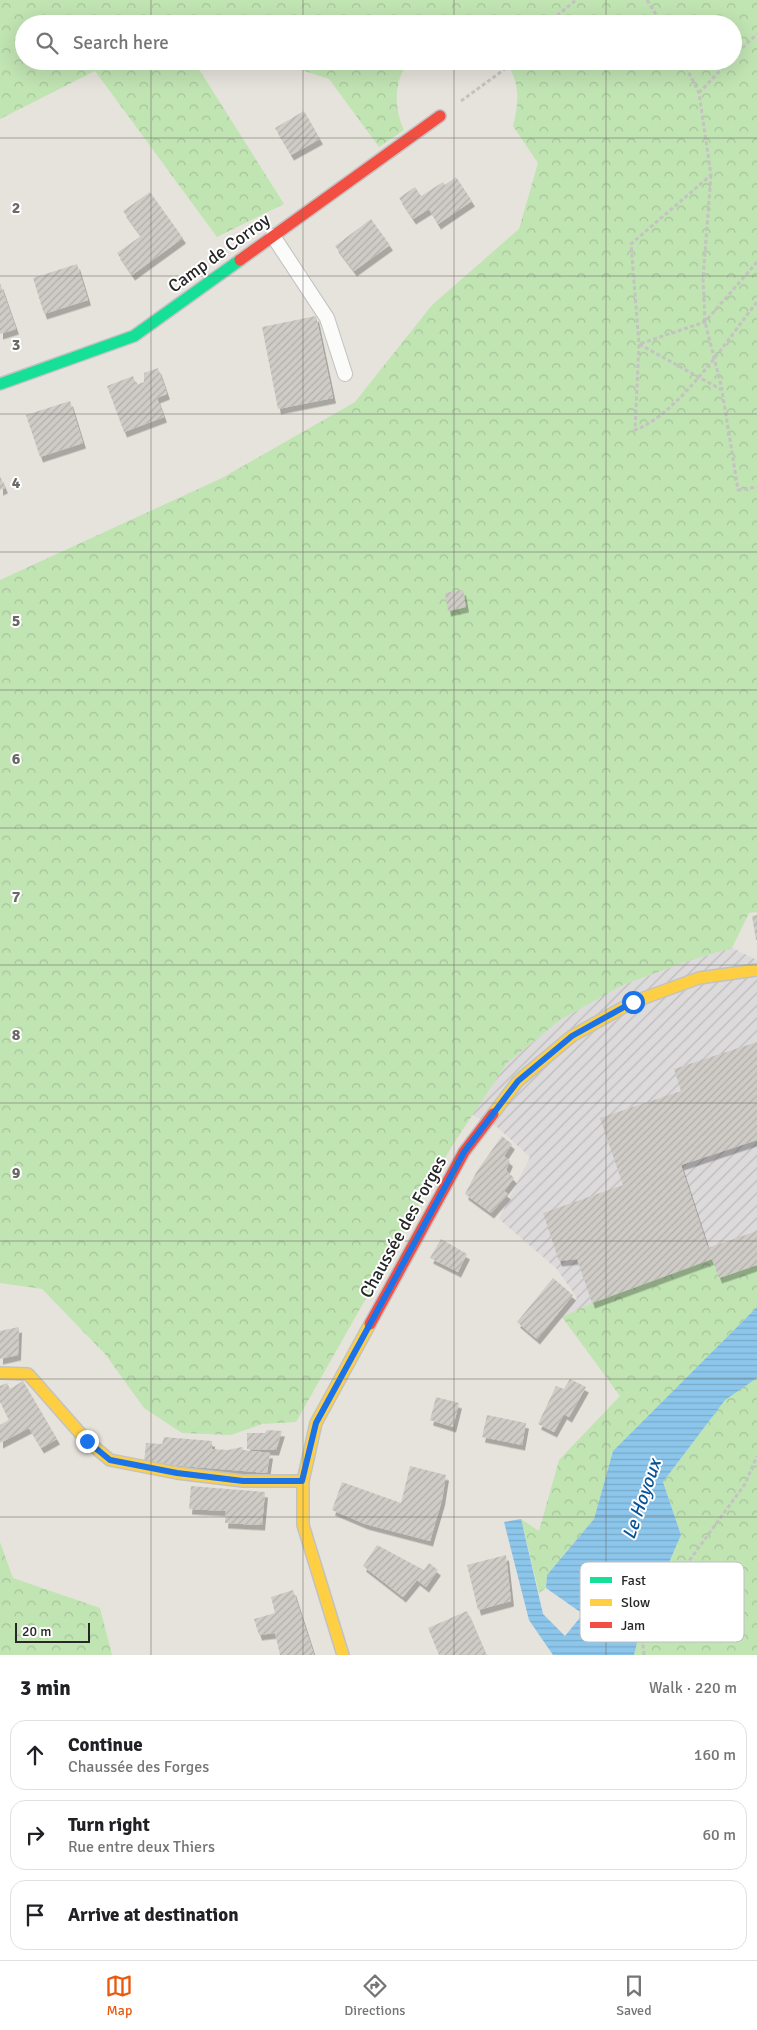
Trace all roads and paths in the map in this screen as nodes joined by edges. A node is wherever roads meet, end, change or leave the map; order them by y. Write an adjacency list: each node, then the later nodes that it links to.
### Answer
1 (576, 0): 3 (path)
2 (647, 0): 4 (path)
3 (558, 15)
4 (656, 15)
5 (757, 34): 6 (path)
6 (742, 48)
7 (503, 70): 11 (path)
8 (688, 70): 10 (path)
9 (721, 70): 10 (path)
10 (699, 93): 12 (path)
11 (440, 116): 13 (main road, Camp de Corroy)
12 (711, 175): 16 (path); 17 (path)
13 (273, 236): 19 (lane); 21 (main road, Camp de Corroy)
14 (757, 262): 16 (path)
15 (757, 302): 18 (path)
16 (705, 322): 17 (path); 18 (path)
17 (639, 344): 20 (path); 20 (path)
18 (714, 358): 20 (path); 22 (path)
19 (345, 374)
20 (698, 377): 22 (path)
21 (0, 384)
22 (722, 390): 23 (path)
23 (757, 487)
24 (757, 970): 27 (main road, Chaussée des Forges)
25 (0, 1373): 27 (main road)
26 (757, 1456): 28 (path)
27 (302, 1481): 30 (main road, Chaussée des Forges)
28 (688, 1562)
29 (643, 1642): 31 (path)
30 (343, 1655)
31 (644, 1655)

